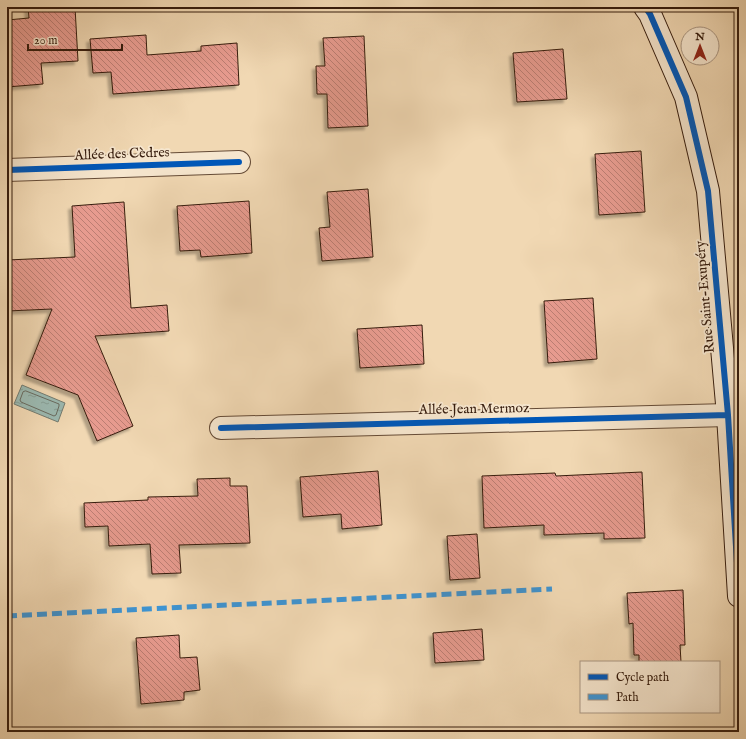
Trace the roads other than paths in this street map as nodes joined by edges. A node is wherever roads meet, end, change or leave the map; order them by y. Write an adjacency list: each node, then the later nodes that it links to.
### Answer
1 (645, 7): 4 (street, Rue Saint-Exupéry)
2 (239, 162): 3 (street, Allée des Cèdres)
3 (7, 170)
4 (728, 415): 5 (street, Allée Jean Mermoz); 6 (street, Rue Saint-Exupéry)
5 (221, 428)
6 (737, 529): 7 (street, Rue Saint-Exupéry)
7 (739, 595)

